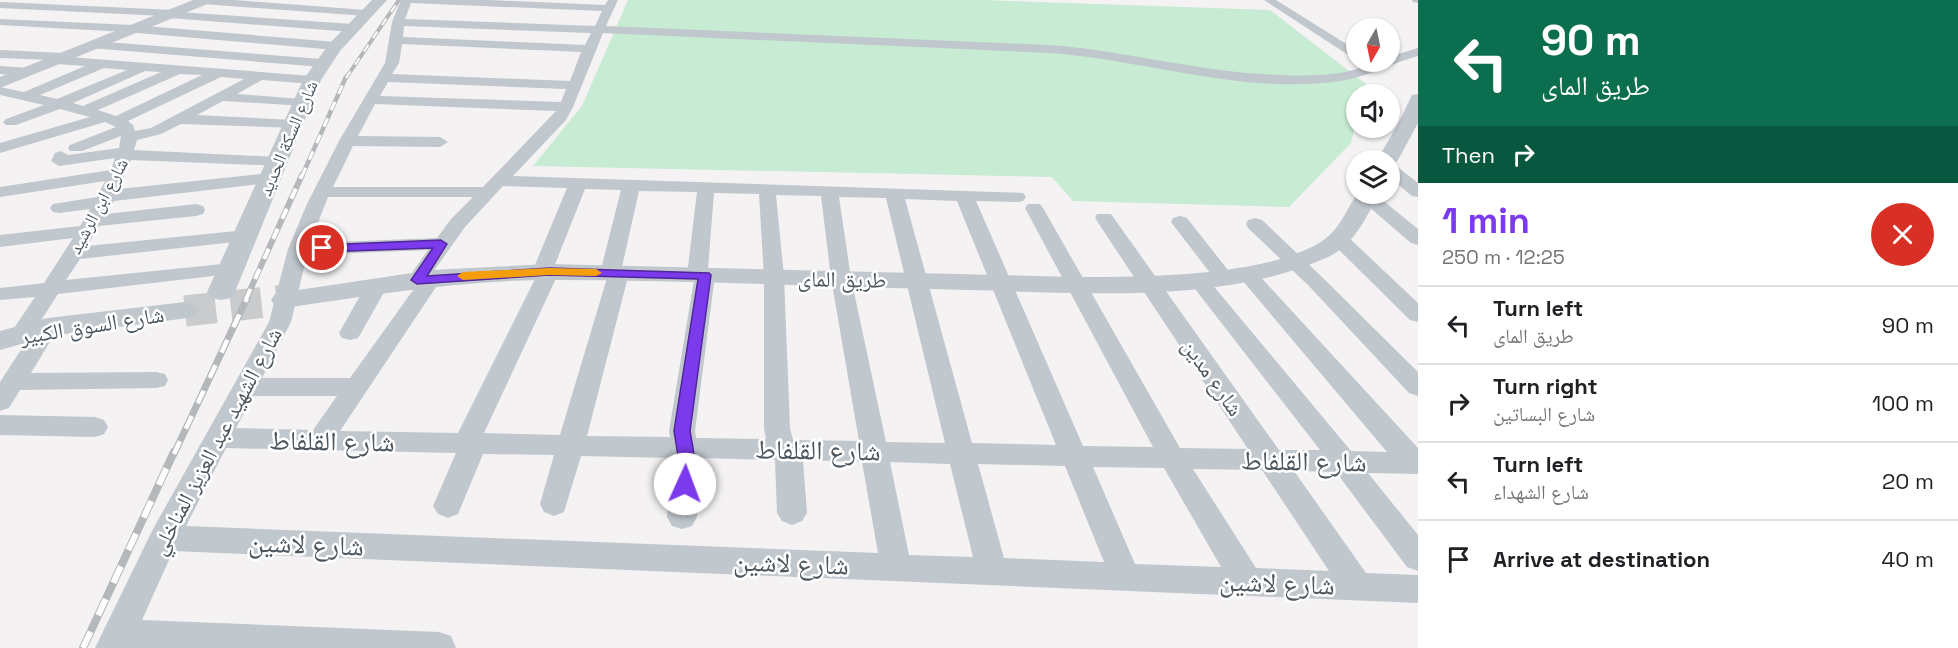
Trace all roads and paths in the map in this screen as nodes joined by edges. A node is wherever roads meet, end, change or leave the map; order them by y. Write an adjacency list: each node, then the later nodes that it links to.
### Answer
1 (140, 0): 7 (street)
2 (204, 0): 5 (street); 8 (street)
3 (1269, 0): 21 (street)
4 (0, 5): 6 (street)
5 (373, 7): 15 (street, شارع السكة الحديد)
6 (69, 8): 7 (street); 13 (street)
7 (117, 10): 8 (street); 14 (street)
8 (172, 14): 11 (street); 16 (street)
9 (402, 14): 10 (street); 10 (street); 20 (street); 33 (street, شارع الشهيد عبد العزيز المناخلي)
10 (606, 14): 20 (street); 30 (street)
11 (257, 21): 15 (street); 17 (street)
12 (0, 22): 13 (street)
13 (30, 24): 14 (street)
14 (80, 26): 16 (street)
15 (352, 28): 19 (street, شارع السكة الحديد)
16 (131, 30): 17 (street); 18 (street)
17 (224, 38): 19 (street)
18 (96, 44): 23 (street); 29 (street)
19 (336, 46): 29 (street, شارع السكة الحديد)
20 (589, 48): 35 (street)
21 (1346, 50)
22 (1418, 52): 25 (street)
23 (61, 53): 24 (street); 26 (street); 34 (street)
24 (0, 54)
25 (1400, 57)
26 (103, 64): 27 (street); 36 (street)
27 (144, 67): 28 (street); 41 (street)
28 (178, 69): 31 (street); 44 (street)
29 (317, 71): 32 (street); 40 (street, شارع السكة الحديد)
30 (1363, 72)
31 (219, 73): 32 (street); 49 (street)
32 (260, 76): 37 (street)
33 (385, 78): 35 (street); 39 (street, شارع الشهيد عبد العزيز المناخلي)
34 (1, 81): 36 (street)
35 (575, 85): 42 (street)
36 (28, 97): 41 (street); 43 (street)
37 (220, 97): 40 (street); 45 (street)
38 (1418, 99): 48 (street)
39 (372, 100): 42 (street); 51 (street, شارع الشهيد عبد العزيز المناخلي)
40 (301, 103): 47 (street, شارع السكة الحديد)
41 (59, 104): 44 (street); 46 (street)
42 (566, 107): 65 (street)
43 (0, 108)
44 (84, 111): 49 (street)
45 (179, 118): 47 (street); 49 (street)
46 (11, 122)
47 (292, 125): 58 (street, شارع السكة الحديد)
48 (1413, 128): 54 (street)
49 (122, 135): 49 (street); 55 (street); 56 (street); 60 (street, شارع ابن الرشيد)
50 (187, 141): 55 (street)
51 (347, 141): 52 (street); 70 (street, شارع الشهيد عبد العزيز المناخلي)
52 (440, 142)
53 (241, 144): 57 (street)
54 (1395, 150)
55 (163, 157): 57 (street)
56 (3, 158)
57 (219, 161): 58 (street)
58 (274, 170): 76 (street); 87 (street, شارع السكة الحديد)
59 (385, 173): 71 (street)
60 (118, 174): 62 (street); 76 (street, شارع ابن الرشيد)
61 (1400, 178): 72 (street)
62 (77, 180): 69 (street); 77 (street)
63 (578, 184): 64 (street); 65 (street); 96 (street)
64 (631, 185): 66 (street); 97 (street)
65 (492, 187): 71 (street); 91 (street)
66 (706, 187): 67 (street); 98 (street)
67 (767, 189): 68 (street); 99 (street)
68 (829, 191): 73 (street); 100 (street)
69 (0, 192)
70 (322, 192): 71 (street); 92 (street, شارع الشهيد عبد العزيز المناخلي)
71 (373, 192)
72 (1418, 192)
73 (894, 193): 74 (street); 103 (street)
74 (964, 195): 75 (street); 104 (street)
75 (1017, 197)
76 (106, 199): 80 (street); 86 (street, شارع ابن الرشيد)
77 (0, 202)
78 (1362, 204): 88 (street, طريق الماى)
79 (1378, 204): 89 (street)
80 (59, 208)
81 (1035, 208): 105 (street)
82 (196, 210): 86 (street)
83 (1104, 218): 106 (street, شارع مدين)
84 (1180, 222): 101 (street)
85 (1255, 224): 94 (street)
86 (90, 226): 90 (street); 93 (street, شارع ابن الرشيد)
87 (246, 236): 93 (street); 95 (street, شارع السكة الحديد)
88 (1339, 239): 94 (street, طريق الماى); 113 (street)
89 (1418, 239)
90 (2, 244)
91 (441, 244): 92 (street); 102 (street)
92 (298, 249): 111 (street, شارع الشهيد عبد العزيز المناخلي)
93 (72, 254): 108 (street, شارع ابن الرشيد)
94 (1292, 261): 101 (street, طريق الماى); 119 (street)
95 (231, 269): 108 (street); 109 (street, شارع السكة الحديد)
96 (545, 272): 97 (street, طريق الماى); 102 (street, طريق الماى); 125 (street)
97 (614, 273): 98 (street, طريق الماى); 126 (street)
98 (701, 275): 99 (street, طريق الماى); 127 (street)
99 (774, 277): 100 (street, طريق الماى); 128 (street)
100 (841, 278): 103 (street, طريق الماى); 129 (street)
101 (1223, 278): 106 (street, طريق الماى); 134 (street); 135 (street)
102 (425, 279): 107 (street, طريق الماى); 118 (street)
103 (917, 281): 104 (street, طريق الماى); 130 (street)
104 (1002, 283): 105 (street, طريق الماى); 131 (street)
105 (1076, 285): 106 (street, طريق الماى); 132 (street)
106 (1149, 285): 133 (street, شارع مدين)
107 (376, 286): 111 (street, طريق الماى); 114 (street)
108 (50, 289): 110 (street); 115 (street, شارع ابن الرشيد)
109 (221, 292)
110 (0, 294)
111 (285, 300): 117 (street, شارع الشهيد عبد العزيز المناخلي)
112 (185, 311): 115 (street, شارع السوق الكبير)
113 (1418, 315)
114 (350, 333)
115 (23, 334): 120 (street, شارع ابن الرشيد)
116 (156, 380): 120 (street)
117 (246, 387): 118 (street); 123 (street, شارع الشهيد عبد العزيز المناخلي)
118 (357, 387): 124 (street)
119 (1418, 387)
120 (6, 392)
121 (0, 425): 122 (street)
122 (95, 427)
123 (219, 438): 124 (street, شارع القلفاط); 140 (street, شارع الشهيد عبد العزيز المناخلي)
124 (320, 440): 125 (street, شارع القلفاط)
125 (469, 444): 126 (street, شارع القلفاط); 137 (street)
126 (570, 446): 127 (street, شارع القلفاط); 136 (street)
127 (684, 448): 128 (street, شارع القلفاط); 139 (street)
128 (785, 450): 129 (street, شارع القلفاط); 138 (street)
129 (874, 451): 130 (street, شارع القلفاط); 142 (street)
130 (961, 454): 131 (street, شارع القلفاط); 143 (street)
131 (1075, 456): 132 (street, شارع القلفاط); 144 (street)
132 (1173, 459): 133 (street, شارع القلفاط); 145 (street)
133 (1271, 460): 134 (street, شارع القلفاط); 146 (street, شارع مدين)
134 (1344, 462): 135 (street, شارع القلفاط); 141 (street)
135 (1418, 463)
136 (554, 504)
137 (448, 506)
138 (792, 513)
139 (682, 517)
140 (165, 538): 142 (street, شارع لاشين); 148 (street, شارع الشهيد عبد العزيز المناخلي)
141 (1418, 558)
142 (896, 567): 143 (street, شارع لاشين)
143 (992, 572): 144 (street, شارع لاشين)
144 (1126, 578): 145 (street, شارع لاشين)
145 (1247, 582): 146 (street, شارع لاشين)
146 (1358, 587): 147 (street, شارع لاشين)
147 (1418, 589)
148 (115, 641): 149 (street)
149 (438, 648)

